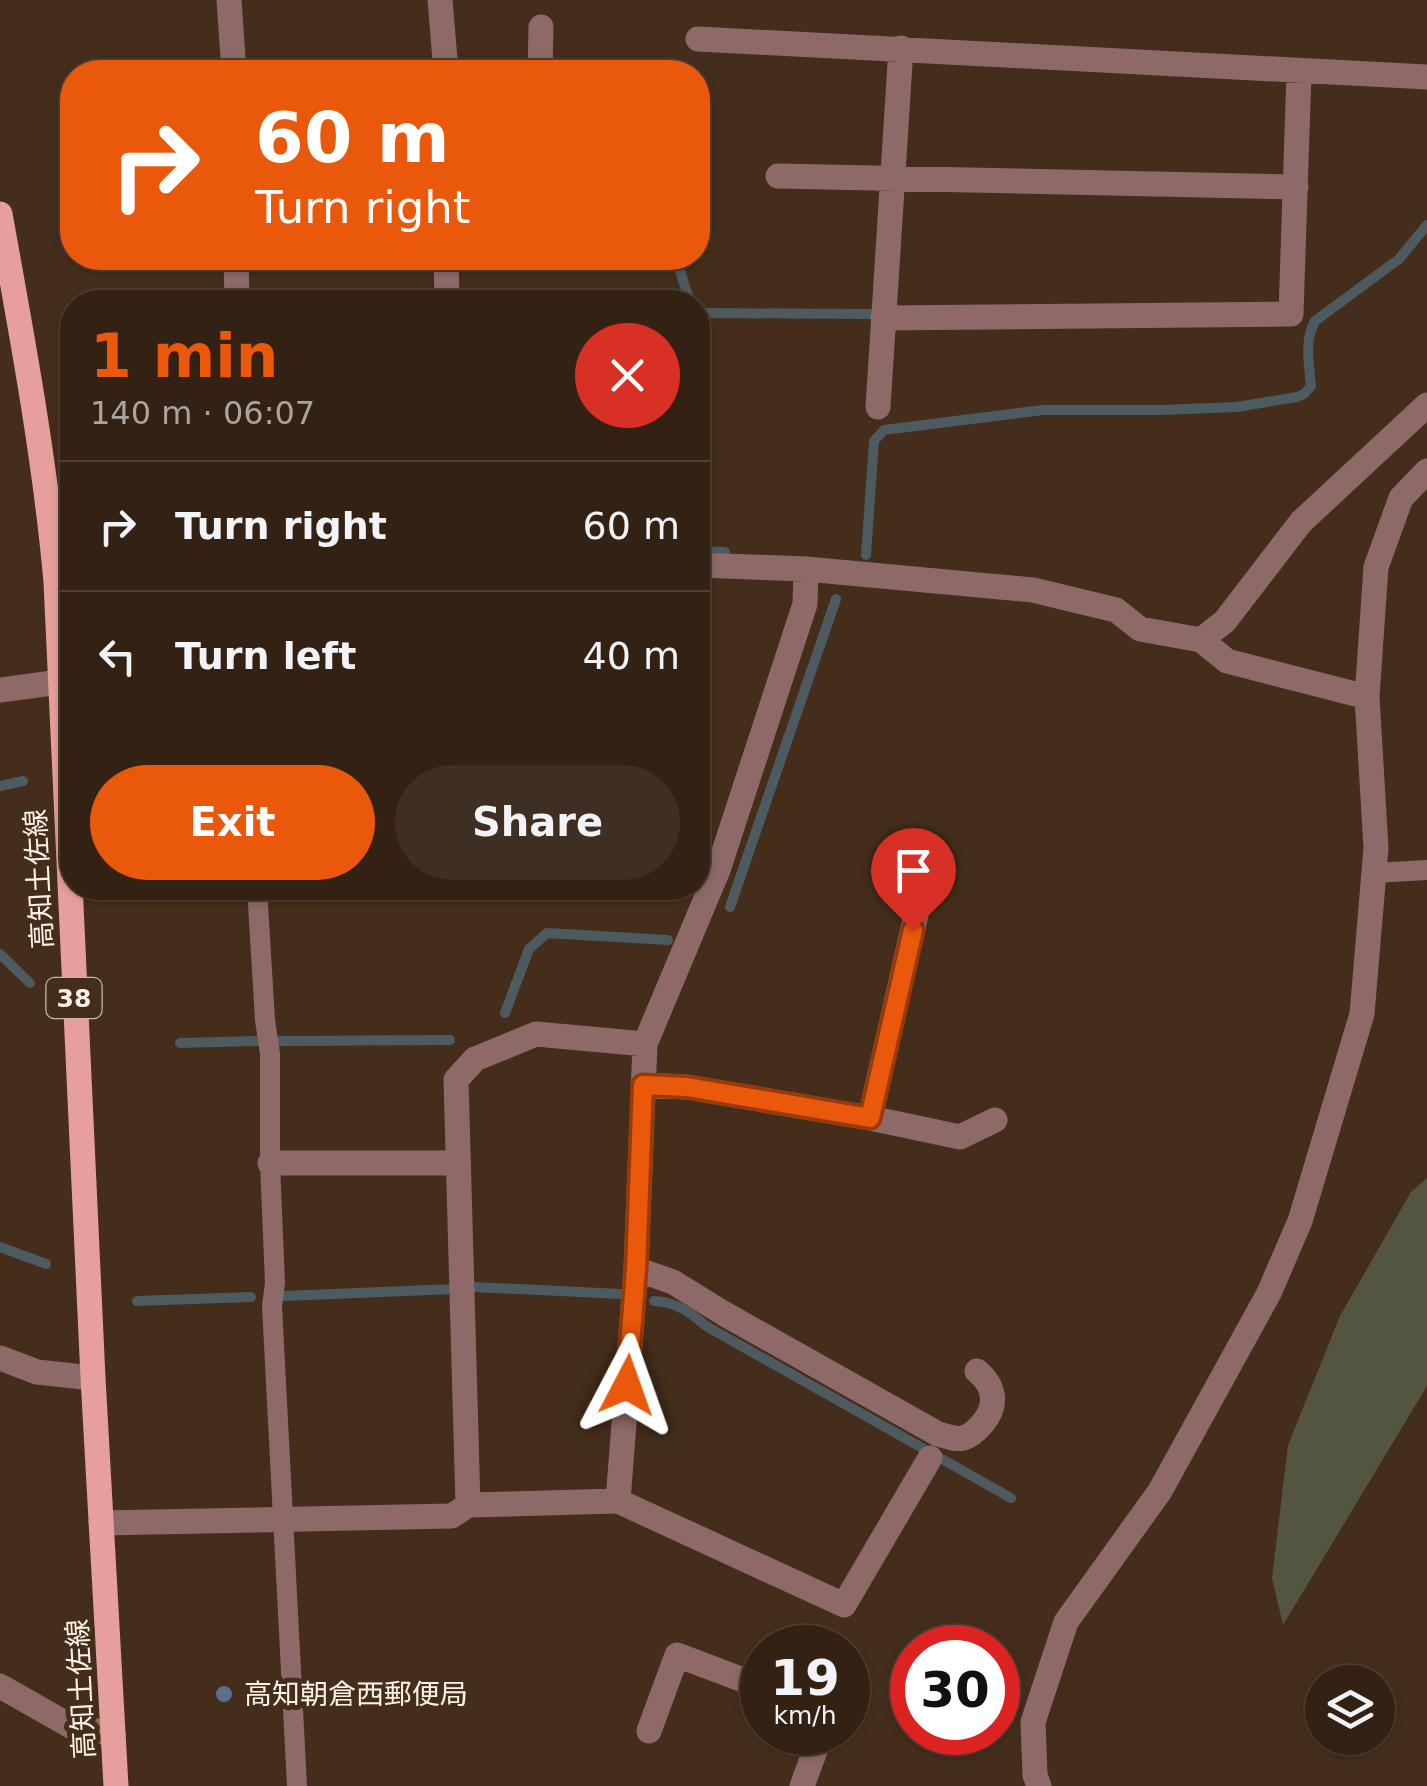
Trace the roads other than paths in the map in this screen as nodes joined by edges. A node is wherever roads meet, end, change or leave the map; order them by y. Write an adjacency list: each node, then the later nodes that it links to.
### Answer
1 (229, 0): 6 (street)
2 (440, 0): 7 (street)
3 (542, 26): 8 (street)
4 (698, 39): 5 (street)
5 (901, 48): 9 (street); 12 (street)
6 (233, 60)
7 (445, 60)
8 (541, 60)
9 (1299, 72): 10 (street); 13 (street)
10 (1427, 77)
11 (778, 176): 12 (street)
12 (893, 178): 13 (street); 15 (street)
13 (1296, 187): 15 (street)
14 (0, 214): 19 (main road, 高知土佐線 / 38)
15 (883, 318): 17 (street)
16 (1427, 404): 22 (street)
17 (878, 407)
18 (1427, 471): 25 (street)
19 (60, 531)
20 (710, 565): 21 (street)
21 (806, 569): 22 (street); 28 (street)
22 (1201, 640): 25 (street)
23 (60, 682): 24 (street)
24 (0, 690)
25 (1367, 697): 27 (street)
26 (1427, 870): 27 (lane)
27 (1374, 873): 56 (street)
28 (710, 889)
29 (921, 893): 35 (street)
30 (70, 900): 42 (main road, 高知土佐線 / 38)
31 (258, 900): 38 (lane)
32 (705, 900): 33 (street)
33 (645, 1044): 34 (street); 37 (street)
34 (643, 1085): 35 (street); 39 (street)
35 (870, 1118): 36 (street)
36 (995, 1120)
37 (458, 1162): 38 (street); 45 (street)
38 (270, 1163): 46 (lane)
39 (636, 1269): 41 (street); 44 (street)
40 (0, 1358): 42 (street)
41 (977, 1372)
42 (93, 1378): 47 (main road, 高知土佐線 / 38)
43 (930, 1458): 44 (street)
44 (618, 1500): 45 (street)
45 (468, 1505): 46 (street)
46 (282, 1519): 47 (street); 54 (lane)
47 (101, 1522): 51 (main road, 高知土佐線 / 38)
48 (740, 1678): 50 (street)
49 (0, 1686): 51 (street)
50 (649, 1731)
51 (114, 1733): 53 (main road, 高知土佐線 / 38)
52 (813, 1755): 55 (street)
53 (116, 1786)
54 (297, 1786)
55 (802, 1786)
56 (1040, 1786)

